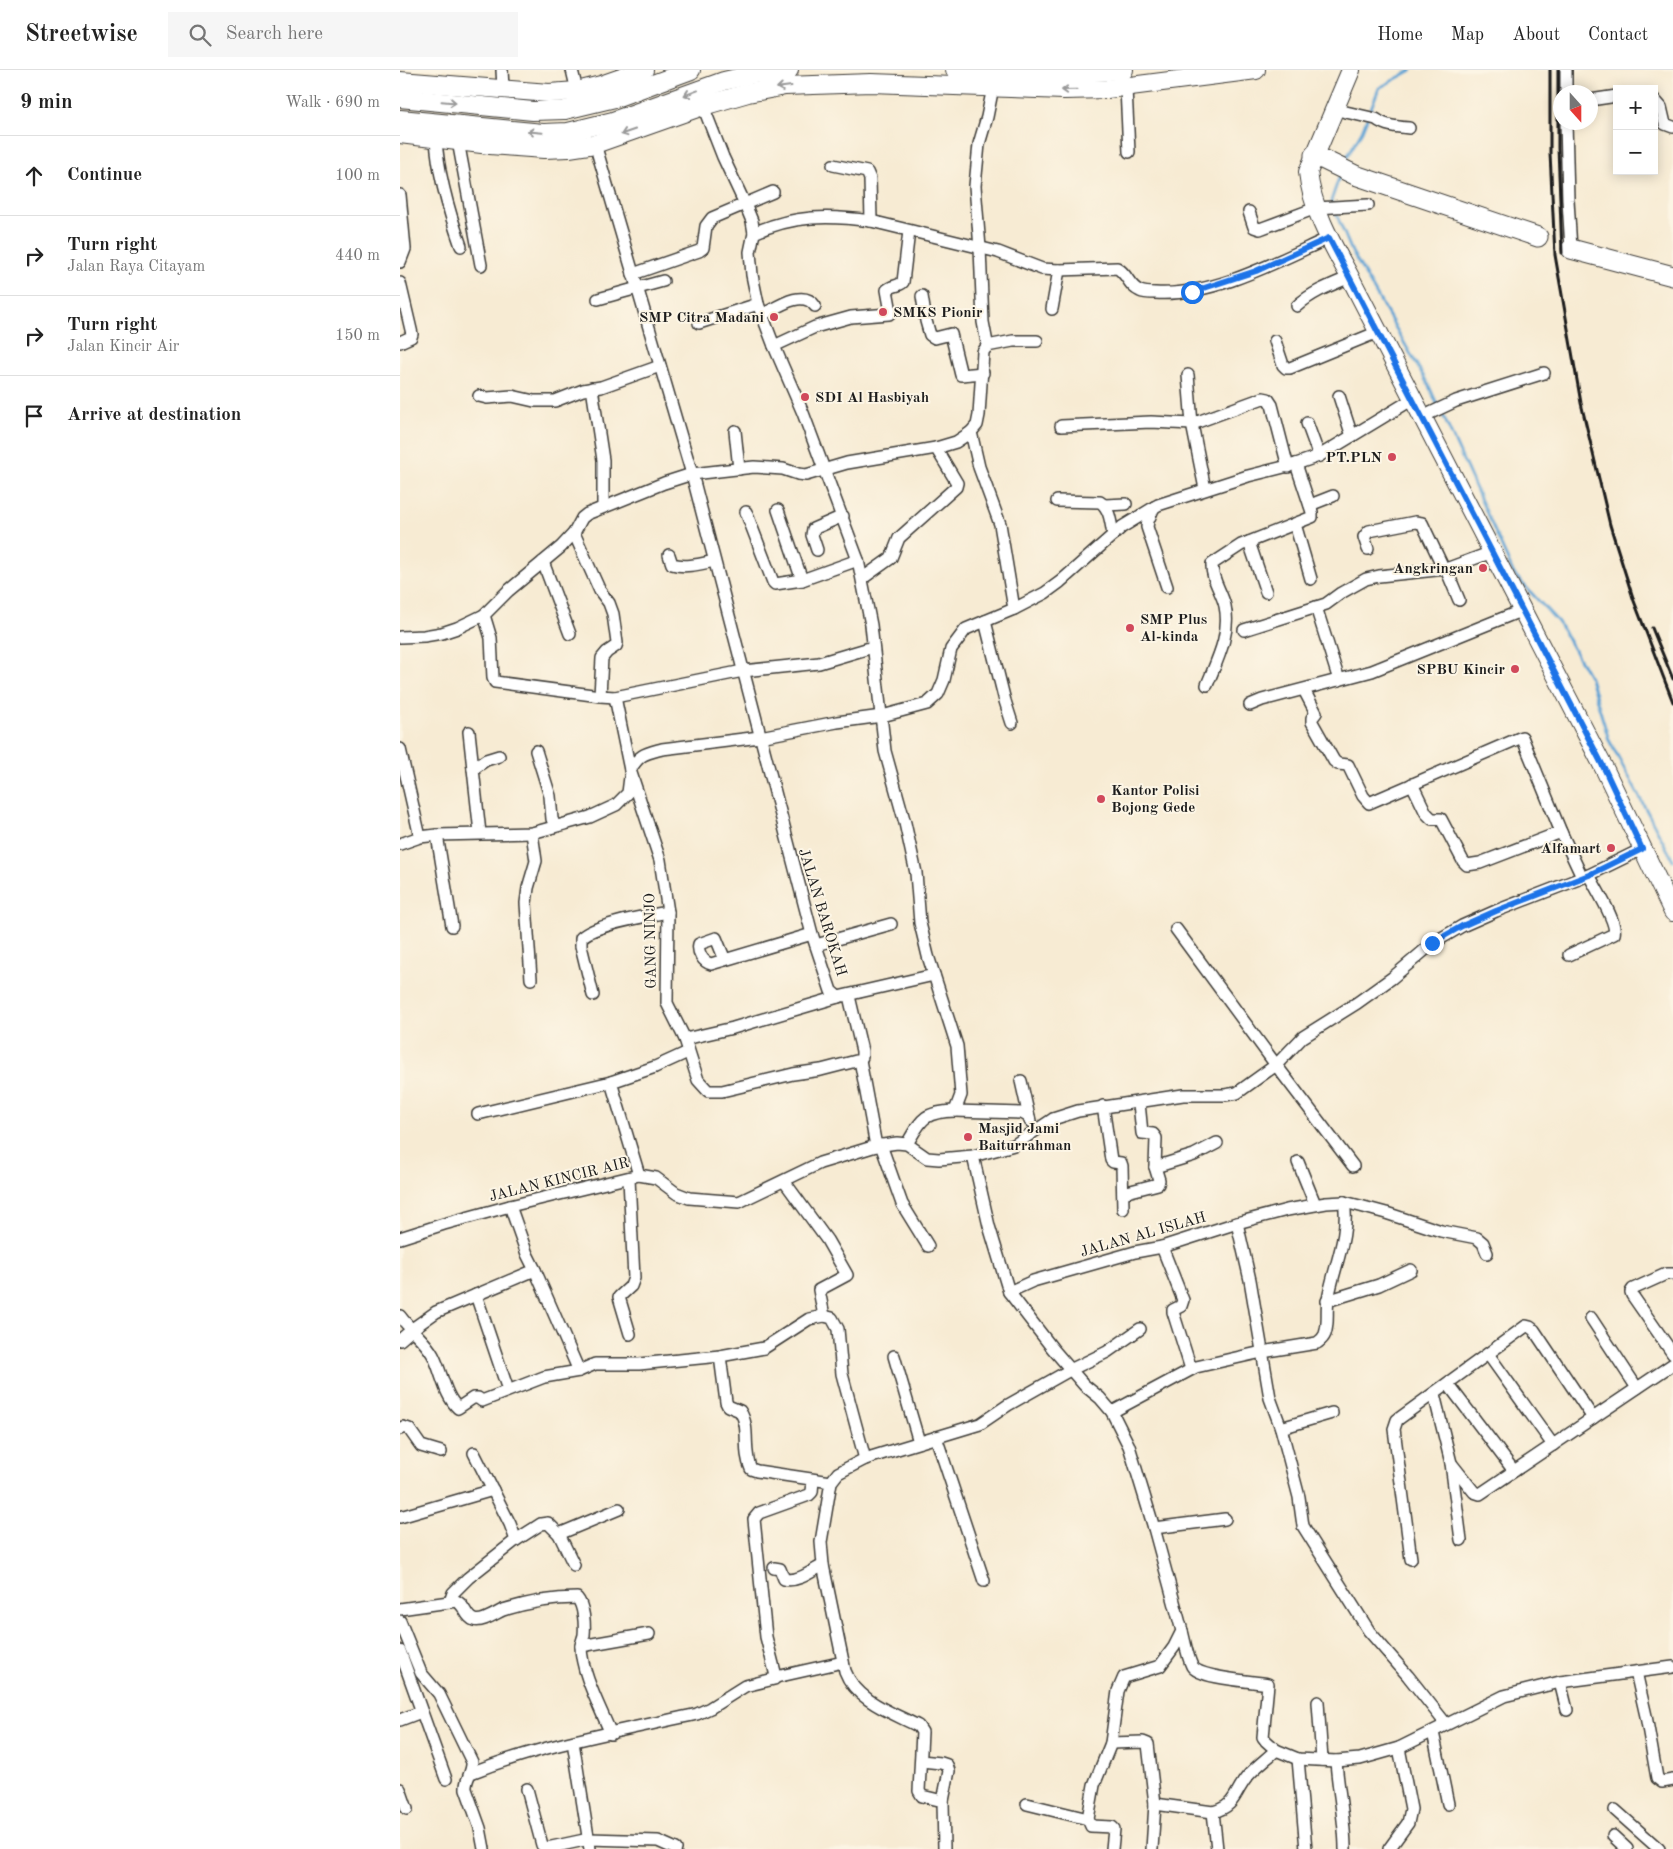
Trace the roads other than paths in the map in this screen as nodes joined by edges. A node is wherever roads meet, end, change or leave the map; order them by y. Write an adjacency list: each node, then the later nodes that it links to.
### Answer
1 (502, 70): 15 (street)
2 (572, 70): 17 (street)
3 (692, 70): 12 (main road)
4 (789, 70): 24 (main road, one-way to 24)
5 (954, 70): 11 (main road)
6 (1256, 70): 16 (main road)
7 (1566, 70): 13 (street)
8 (1349, 71): 23 (main road)
9 (639, 72): 12 (main road); 17 (main road)
10 (406, 77): 15 (main road)
11 (1113, 77): 14 (main road, one-way to 14); 16 (main road)
12 (667, 79): 19 (main road, one-way to 12)
13 (1566, 85)
14 (993, 87): 22 (main road, one-way to 22); 47 (street)
15 (503, 88): 17 (main road)
16 (1126, 88): 32 (street)
17 (577, 91)
18 (1613, 97): 20 (street)
19 (400, 98)
20 (1598, 99)
21 (1658, 104): 25 (street)
22 (703, 106): 31 (main road, one-way to 31); 37 (street)
23 (1334, 109): 26 (street); 33 (main road)
24 (400, 119)
25 (1673, 127)
26 (1408, 128)
27 (1566, 130): 48 (street)
28 (400, 134): 29 (main road)
29 (436, 139): 30 (main road); 46 (street)
30 (458, 142): 31 (main road); 50 (street)
31 (595, 144): 52 (street, JALAN BAROKAH)
32 (1129, 152)
33 (1314, 156): 39 (main road); 44 (highway)
34 (833, 165): 41 (street)
35 (773, 192): 37 (street)
36 (400, 194): 49 (street)
37 (746, 204): 43 (street); 52 (street)
38 (1368, 205): 39 (street)
39 (1320, 208): 40 (street); 45 (main road)
40 (1249, 212)
41 (871, 222): 42 (street); 43 (street)
42 (909, 231): 47 (street); 69 (street)
43 (754, 233): 62 (street)
44 (1538, 237)
45 (1329, 238): 51 (street); 54 (main road)
46 (461, 246)
47 (980, 248): 51 (street); 70 (street)
48 (1571, 249): 53 (highway)
49 (400, 262)
50 (481, 266)
51 (1059, 270): 63 (street)
52 (633, 274): 57 (street, JALAN BAROKAH)
53 (1673, 276)
54 (1350, 277): 61 (street); 65 (main road)
55 (663, 281): 57 (street)
56 (400, 283): 66 (street)
57 (637, 288): 59 (street); 71 (street, JALAN BAROKAH)
58 (922, 296): 73 (street)
59 (598, 299)
60 (815, 306): 62 (street)
61 (1296, 306)
62 (760, 309): 64 (street); 69 (street)
63 (1052, 309)
64 (700, 323)
65 (1378, 332): 68 (street); 78 (main road)
66 (405, 339)
67 (1037, 341): 70 (street)
68 (1274, 341)
69 (774, 346): 90 (street)
70 (987, 346): 73 (street)
71 (660, 366): 75 (street); 91 (street, JALAN BAROKAH)
72 (1544, 372): 79 (street)
73 (983, 373): 84 (street)
74 (1188, 375): 81 (street)
75 (592, 388): 76 (street); 99 (street)
76 (479, 396)
77 (1339, 396): 85 (street)
78 (1413, 399): 79 (main road); 85 (street)
79 (1427, 414): 109 (main road)
80 (1307, 423): 87 (street)
81 (1192, 424): 82 (street); 88 (street); 92 (street)
82 (1061, 426)
83 (735, 431): 89 (street)
84 (971, 432): 86 (street); 122 (street)
85 (1352, 436): 87 (street)
86 (936, 448): 90 (street); 115 (street)
87 (1319, 456): 88 (street)
88 (1292, 466): 92 (street); 98 (street)
89 (739, 469): 90 (street); 91 (street)
90 (825, 469): 102 (street)
91 (692, 474): 99 (street); 112 (street, JALAN BAROKAH)
92 (1205, 489): 96 (street)
93 (1333, 496): 98 (street)
94 (1057, 501): 97 (street)
95 (1126, 504): 97 (street)
96 (1160, 504): 105 (street); 118 (street)
97 (1105, 505): 105 (street)
98 (1310, 505): 103 (street)
99 (603, 506): 104 (street)
100 (778, 510): 117 (street)
101 (746, 512): 117 (street)
102 (843, 516): 108 (street); 111 (street)
103 (1295, 524): 106 (street); 116 (street)
104 (574, 533): 113 (street); 134 (street)
105 (1113, 536): 122 (street)
106 (1249, 542): 119 (street); 132 (street)
107 (1368, 548): 114 (street)
108 (817, 550)
109 (1492, 552): 114 (street); 123 (main road)
110 (669, 554): 112 (street)
111 (858, 560): 115 (street); 117 (street)
112 (714, 561): 130 (street, JALAN BAROKAH)
113 (542, 562): 124 (street); 127 (street)
114 (1446, 569): 120 (street); 121 (street)
115 (863, 578): 129 (street)
116 (1311, 578)
117 (802, 580)
118 (1166, 587)
119 (1266, 592)
120 (1459, 600)
121 (1316, 607): 126 (street); 131 (street)
122 (1014, 609): 125 (street)
123 (1523, 610): 131 (street); 154 (main road)
124 (484, 615): 128 (street); 134 (street)
125 (985, 621): 137 (street); 138 (street)
126 (1244, 630)
127 (570, 634)
128 (400, 637)
129 (873, 647): 130 (street); 137 (street)
130 (743, 671): 135 (street); 140 (street, JALAN BAROKAH)
131 (1339, 680): 133 (street)
132 (1207, 686)
133 (1304, 690): 136 (street); 146 (street)
134 (600, 696): 135 (street)
135 (616, 697): 145 (street)
136 (1250, 705)
137 (882, 716): 140 (street); 164 (street)
138 (1012, 723)
139 (469, 732): 144 (street)
140 (760, 737): 145 (street); 161 (street, JALAN BAROKAH)
141 (400, 749): 152 (street)
142 (536, 751): 147 (street)
143 (499, 756): 144 (street)
144 (473, 769): 149 (street)
145 (630, 770): 147 (street); 156 (street, GANG NINJO)
146 (1412, 784): 148 (street); 148 (street)
147 (555, 826): 150 (street)
148 (1562, 832): 155 (street)
149 (480, 833): 150 (street); 151 (street)
150 (532, 833): 165 (street)
151 (436, 835): 152 (street); 159 (street)
152 (420, 837): 153 (street)
153 (400, 844)
154 (1642, 849): 155 (street); 157 (main road)
155 (1586, 876): 162 (street); 171 (street)
156 (668, 912): 166 (street); 168 (street, GANG NINJO)
157 (1673, 912)
158 (891, 924): 161 (street)
159 (452, 926)
160 (1176, 929): 171 (street)
161 (814, 939): 163 (street); 167 (street, JALAN BAROKAH)
162 (1569, 955)
163 (725, 960)
164 (934, 975): 167 (street, JALAN BAROKAH); 176 (street)
165 (531, 979)
166 (593, 996)
167 (843, 997): 168 (street); 170 (street)
168 (685, 1039): 169 (street, GANG NINJO)
169 (688, 1052): 170 (street, GANG NINJO); 173 (street)
170 (860, 1060): 182 (street)
171 (1276, 1065): 174 (street); 185 (street)
172 (1021, 1081): 178 (street)
173 (611, 1082): 177 (street); 187 (street)
174 (1139, 1103): 175 (street); 186 (street)
175 (1103, 1106): 179 (street); 189 (street)
176 (955, 1111): 178 (street); 181 (street)
177 (478, 1114)
178 (1029, 1117): 179 (street)
179 (1032, 1133): 183 (street)
180 (1217, 1143): 186 (street)
181 (907, 1144): 182 (street, JALAN KINCIR AIR); 183 (street)
182 (879, 1146): 188 (street, JALAN KINCIR AIR); 196 (street)
183 (973, 1156): 202 (street)
184 (1298, 1162): 191 (street)
185 (1353, 1166)
186 (1155, 1167): 189 (street)
187 (634, 1177): 188 (street, JALAN KINCIR AIR); 192 (street, JALAN KINCIR AIR); 211 (street)
188 (784, 1181): 206 (street)
189 (1123, 1193): 193 (street)
190 (1344, 1202): 191 (street, JALAN AL ISLAH); 198 (street); 204 (street)
191 (1315, 1204): 194 (street, JALAN AL ISLAH)
192 (510, 1206): 195 (street, JALAN KINCIR AIR); 199 (street)
193 (1124, 1210)
194 (1237, 1223): 197 (street, JALAN AL ISLAH); 214 (street)
195 (400, 1238)
196 (928, 1246)
197 (1162, 1247): 202 (street, JALAN AL ISLAH); 220 (street)
198 (1486, 1253)
199 (535, 1270): 203 (street); 222 (street)
200 (1412, 1270): 204 (street)
201 (1673, 1274): 212 (street)
202 (1009, 1292): 221 (street)
203 (476, 1295): 209 (street); 225 (street)
204 (1327, 1301): 214 (street)
205 (400, 1316): 209 (street)
206 (824, 1316): 217 (street); 237 (street)
207 (1591, 1318): 224 (street)
208 (1140, 1329): 221 (street)
209 (412, 1330): 213 (street); 225 (street)
210 (1673, 1332): 212 (street)
211 (630, 1334)
212 (1662, 1338): 216 (street)
213 (400, 1340)
214 (1262, 1352): 220 (street); 230 (street)
215 (1488, 1354): 223 (street); 229 (street); 234 (street)
216 (1673, 1354)
217 (720, 1356): 222 (street); 240 (street)
218 (894, 1356): 233 (street)
219 (1673, 1364): 224 (street)
220 (1190, 1369): 227 (street)
221 (1070, 1370): 227 (street); 232 (street)
222 (579, 1371): 225 (street)
223 (1448, 1384): 226 (street); 239 (street)
224 (1637, 1388): 229 (street)
225 (508, 1390)
226 (1434, 1394): 238 (street); 250 (street)
227 (1112, 1412): 246 (street)
228 (1332, 1413): 230 (street)
229 (1593, 1418): 234 (street)
230 (1281, 1428): 272 (street)
231 (400, 1429): 235 (street)
232 (936, 1437): 233 (street); 254 (street)
233 (920, 1442): 237 (street)
234 (1553, 1445): 239 (street)
235 (440, 1452)
236 (474, 1453): 242 (street)
237 (866, 1459): 241 (street)
238 (1451, 1462): 239 (street); 249 (street)
239 (1514, 1471)
240 (813, 1480): 241 (street); 266 (street)
241 (831, 1482): 252 (street)
242 (492, 1490): 244 (street); 248 (street)
243 (619, 1509): 247 (street)
244 (400, 1517)
245 (1226, 1519): 246 (street)
246 (1154, 1528): 258 (street)
247 (559, 1534): 248 (street); 251 (street)
248 (516, 1540): 255 (street)
249 (1461, 1540)
250 (1411, 1559)
251 (574, 1566)
252 (824, 1566): 253 (street); 263 (street)
253 (774, 1568)
254 (984, 1581)
255 (450, 1602): 256 (street); 261 (street)
256 (400, 1609)
257 (400, 1621): 260 (street)
258 (1182, 1631): 276 (street); 278 (street)
259 (649, 1634): 261 (street)
260 (404, 1639): 283 (street)
261 (581, 1646): 274 (street)
262 (400, 1652): 270 (street)
263 (843, 1662): 266 (street); 281 (street)
264 (1673, 1667): 265 (street)
265 (1636, 1672): 267 (street); 285 (street)
266 (776, 1677): 274 (street)
267 (1560, 1682): 269 (street); 272 (street)
268 (1318, 1702): 280 (street)
269 (1567, 1710)
270 (421, 1712): 271 (street); 284 (street)
271 (400, 1720)
272 (1446, 1724): 273 (street)
273 (1433, 1732): 277 (street); 291 (street)
274 (611, 1734): 275 (street)
275 (573, 1742): 283 (street); 297 (street)
276 (1111, 1743): 290 (street); 295 (street)
277 (1399, 1748): 282 (street); 306 (street)
278 (1276, 1750): 279 (street); 294 (street)
279 (1298, 1759): 280 (street); 304 (street)
280 (1322, 1760): 282 (street)
281 (921, 1761): 288 (street); 288 (street)
282 (1336, 1762): 305 (street)
283 (471, 1773): 298 (street)
284 (446, 1779)
285 (1673, 1780)
286 (400, 1789): 292 (street)
287 (527, 1789): 297 (street)
288 (943, 1801): 300 (street)
289 (1027, 1804): 295 (street)
290 (1155, 1804): 294 (street); 302 (street)
291 (1448, 1804)
292 (407, 1809)
293 (1616, 1810): 308 (street)
294 (1213, 1812): 303 (street)
295 (1088, 1819): 301 (street)
296 (1613, 1836): 307 (street)
297 (589, 1844): 299 (street)
298 (484, 1849)
299 (676, 1849)
300 (944, 1849)
301 (1112, 1849)
302 (1152, 1849)
303 (1217, 1849)
304 (1306, 1849)
305 (1345, 1849)
306 (1389, 1849)
307 (1627, 1849)
308 (1660, 1849)

